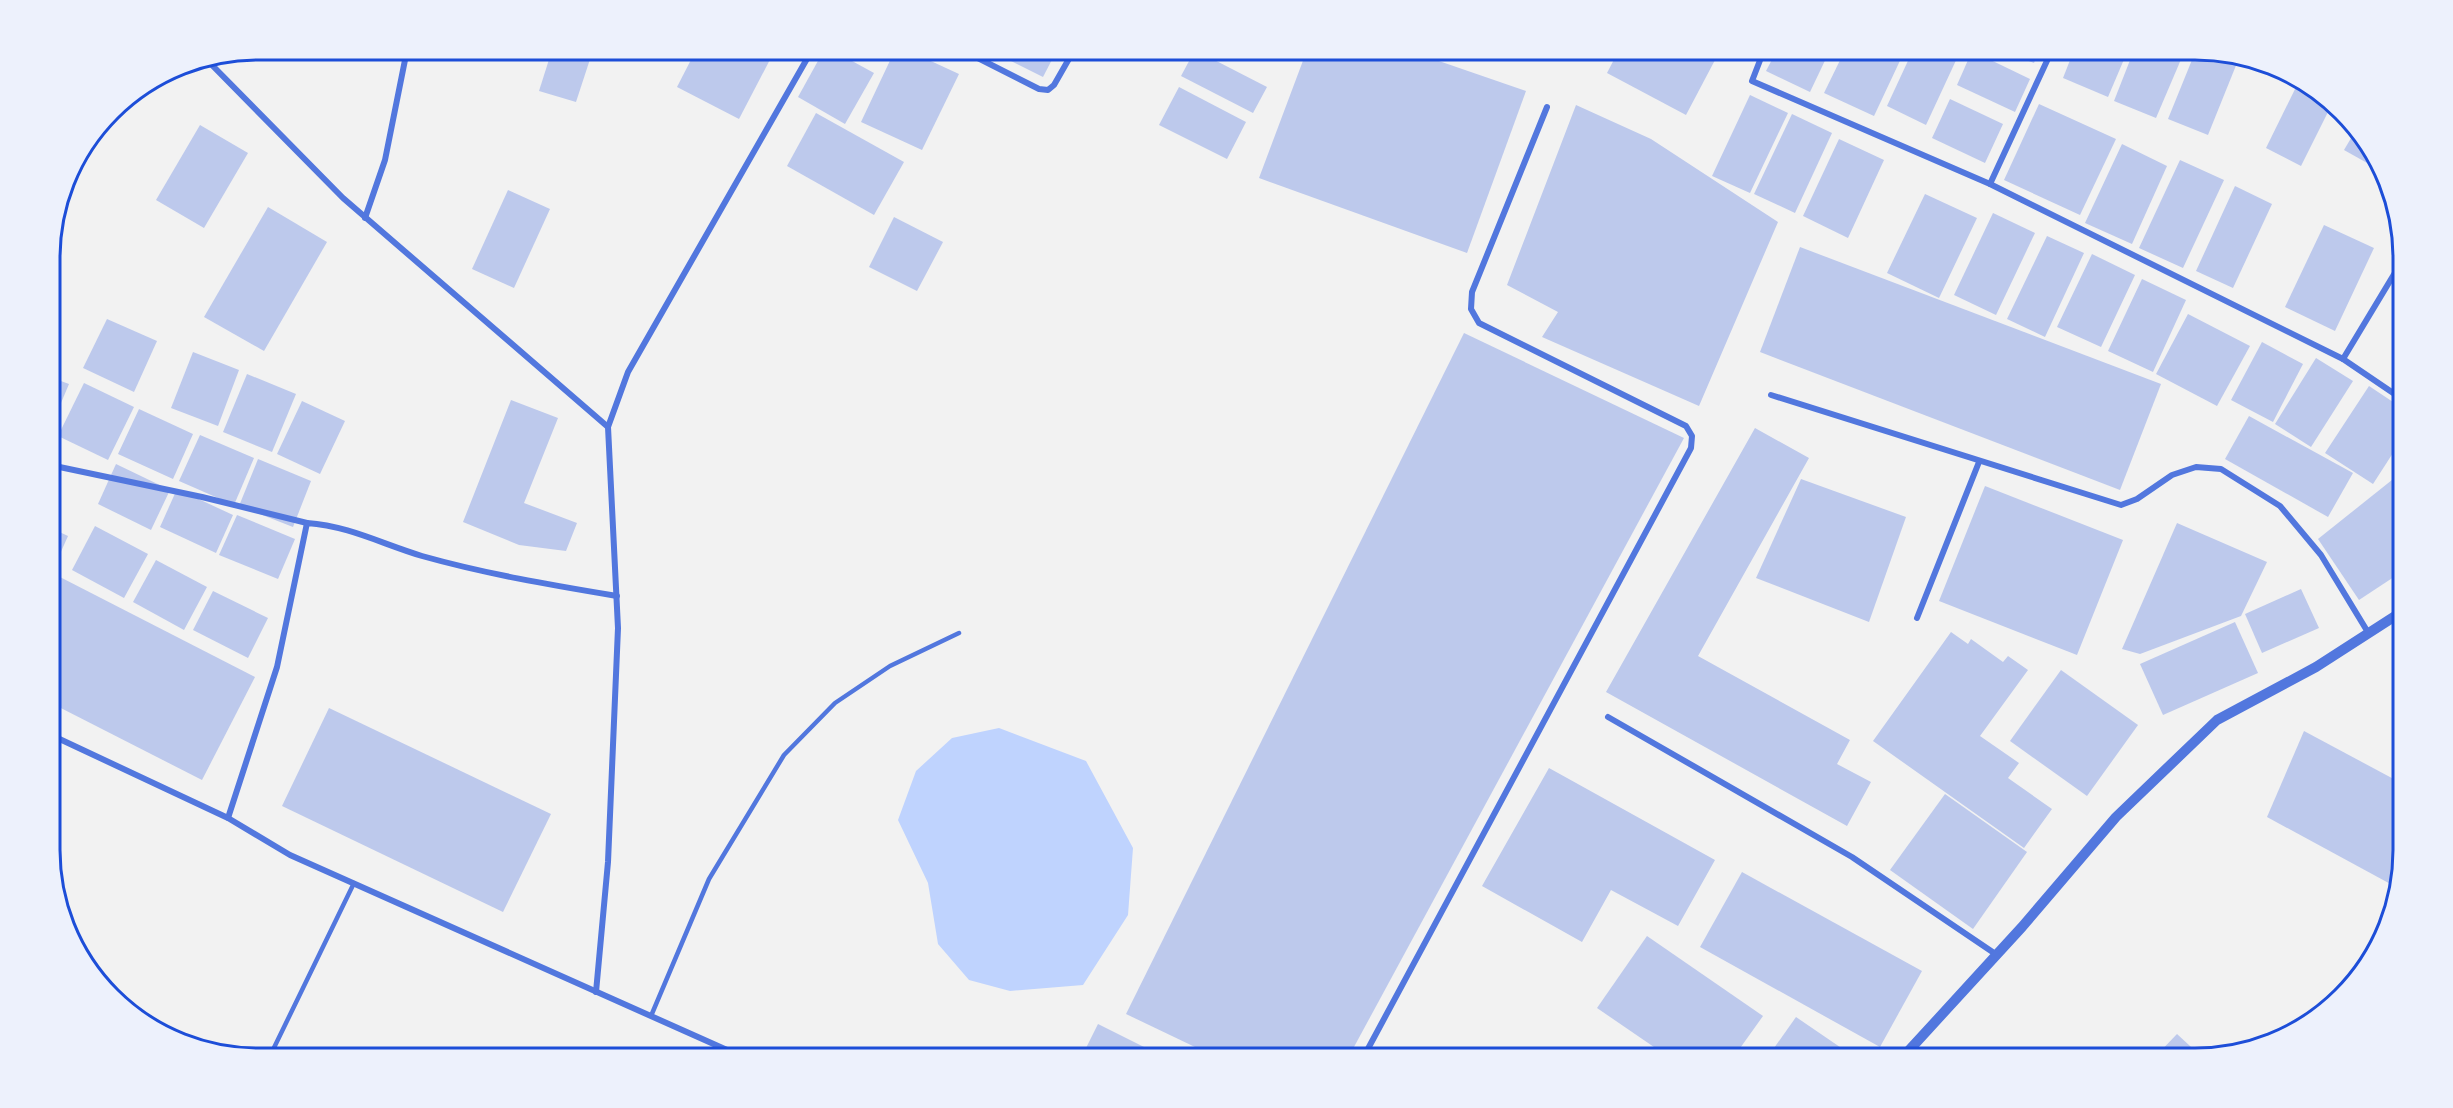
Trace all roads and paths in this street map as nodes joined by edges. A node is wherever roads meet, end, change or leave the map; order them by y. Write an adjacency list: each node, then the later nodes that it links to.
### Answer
1 (404, 60): 10 (street)
2 (806, 60): 15 (street)
3 (982, 60): 4 (street)
4 (1068, 60)
5 (1760, 60): 9 (street)
6 (2047, 60): 9 (street)
7 (213, 66): 10 (street)
8 (1547, 107): 33 (street)
9 (1990, 184): 12 (street)
10 (365, 218): 15 (street)
11 (2393, 276): 12 (street)
12 (2343, 359): 13 (street)
13 (2393, 393)
14 (1771, 395): 16 (street)
15 (608, 427): 19 (street)
16 (1979, 462): 20 (street); 23 (street)
17 (60, 467): 18 (street)
18 (307, 523): 19 (street); 26 (street)
19 (617, 596): 29 (street)
20 (1917, 618)
21 (2393, 618): 23 (street)
22 (959, 633): 30 (lane)
23 (2369, 634): 28 (street)
24 (1608, 717): 28 (street)
25 (60, 739): 26 (street)
26 (228, 818): 27 (street)
27 (355, 883): 29 (street); 31 (lane)
28 (1997, 955): 34 (street)
29 (596, 992): 30 (street)
30 (651, 1016): 32 (street)
31 (274, 1048)
32 (723, 1048)
33 (1369, 1048)
34 (1911, 1048)

